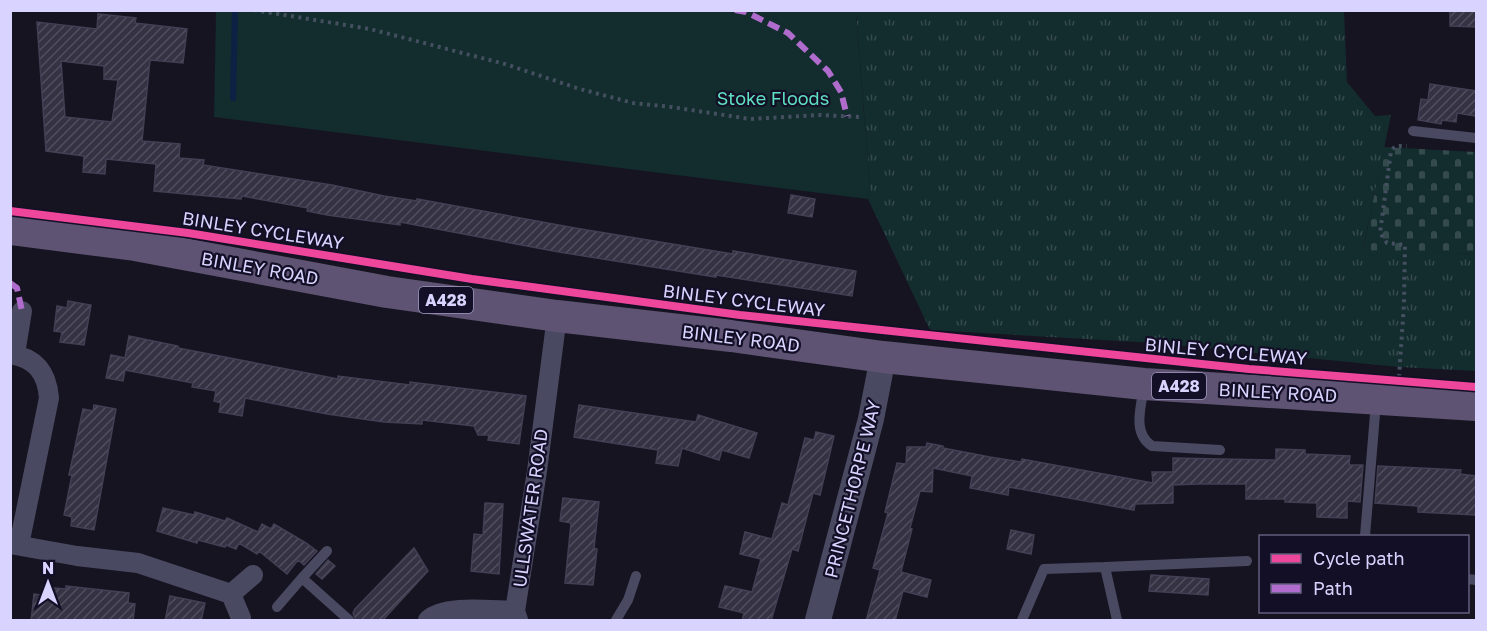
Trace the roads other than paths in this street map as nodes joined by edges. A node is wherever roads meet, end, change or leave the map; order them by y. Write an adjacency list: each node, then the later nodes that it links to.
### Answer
1 (1413, 131): 2 (lane)
2 (1476, 138)
3 (10, 229): 5 (main road, BINLEY ROAD / A428)
4 (22, 311): 6 (street)
5 (556, 316): 7 (main road, BINLEY ROAD / A428); 22 (street, ULLSWATER ROAD)
6 (13, 354): 13 (street)
7 (883, 357): 8 (main road, BINLEY ROAD / A428); 27 (street, PRINCETHORPE WAY)
8 (1144, 384): 9 (main road, BINLEY ROAD / A428); 11 (lane)
9 (1382, 389): 10 (main road, BINLEY ROAD / A428); 12 (lane)
10 (1476, 405)
11 (1220, 450)
12 (1365, 535)
13 (15, 545): 20 (street)
14 (327, 551): 19 (lane)
15 (1247, 561): 16 (lane)
16 (1105, 567): 28 (lane); 29 (lane)
17 (252, 575): 20 (street)
18 (636, 576): 26 (lane)
19 (302, 578): 21 (lane); 24 (lane)
20 (231, 594): 23 (street)
21 (277, 607)
22 (516, 616): 25 (street, ULLSWATER ROAD)
23 (241, 618)
24 (349, 621)
25 (428, 621)
26 (615, 621)
27 (818, 621)
28 (1022, 621)
29 (1116, 621)

